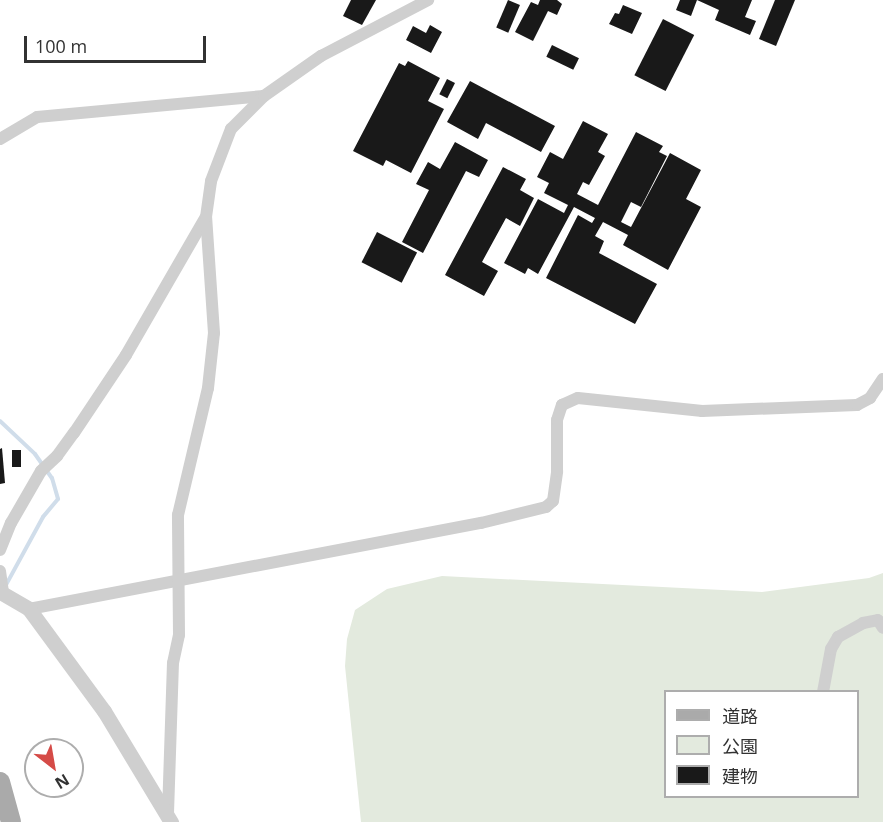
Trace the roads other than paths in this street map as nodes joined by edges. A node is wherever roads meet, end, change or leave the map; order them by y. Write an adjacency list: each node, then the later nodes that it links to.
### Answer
1 (428, 0): 2 (street)
2 (264, 96): 3 (street); 4 (street)
3 (0, 139)
4 (206, 217): 6 (street); 8 (street)
5 (883, 379): 8 (street)
6 (0, 550)
7 (0, 571): 9 (street)
8 (180, 581): 10 (street); 14 (street)
9 (1, 592): 10 (street)
10 (29, 609): 14 (street)
11 (883, 628): 12 (street)
12 (823, 690)
13 (0, 782): 15 (main road)
14 (170, 818)
15 (11, 822)

